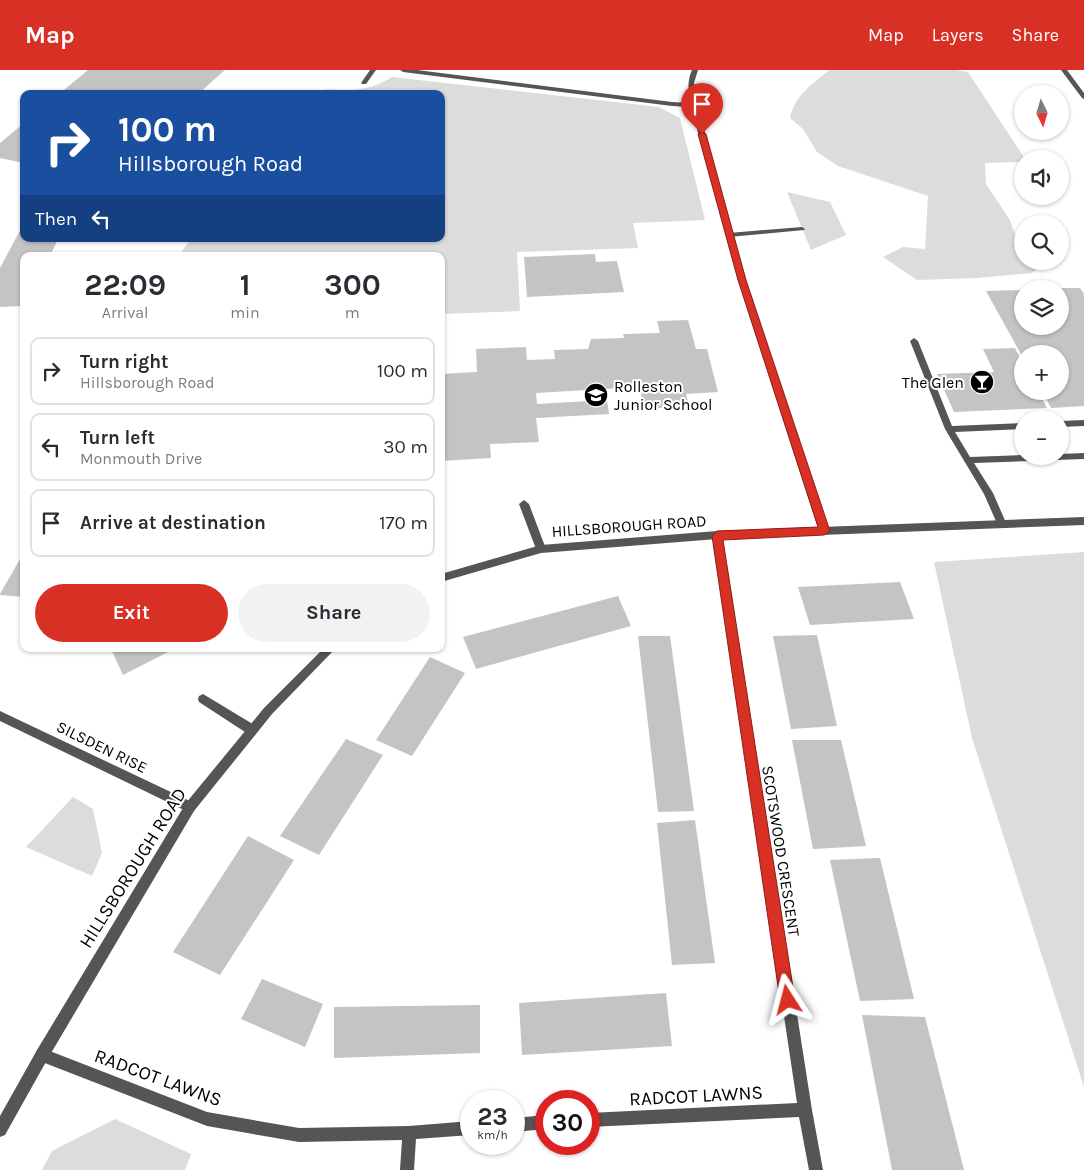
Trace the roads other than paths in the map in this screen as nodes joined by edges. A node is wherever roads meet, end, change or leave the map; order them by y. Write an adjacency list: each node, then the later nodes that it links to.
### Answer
1 (373, 70): 5 (street)
2 (402, 70): 7 (street)
3 (695, 70): 7 (street)
4 (1064, 70): 6 (street)
5 (364, 83)
6 (1084, 97)
7 (694, 105): 9 (street)
8 (802, 229): 9 (street)
9 (730, 236): 20 (street)
10 (914, 342): 14 (street)
11 (1084, 423): 12 (street)
12 (1069, 424)
13 (1014, 426): 14 (street)
14 (949, 429): 16 (street)
15 (1084, 456): 16 (street)
16 (968, 460): 19 (street)
17 (524, 504): 22 (street)
18 (1084, 521): 19 (street, HILLSBOROUGH ROAD)
19 (1002, 525): 20 (street, HILLSBOROUGH ROAD)
20 (824, 531): 21 (street, HILLSBOROUGH ROAD)
21 (717, 536): 22 (street, HILLSBOROUGH ROAD); 30 (street, SCOTSWOOD CRESCENT)
22 (541, 549): 23 (street, HILLSBOROUGH ROAD)
23 (445, 577)
24 (327, 652): 27 (street, HILLSBOROUGH ROAD)
25 (203, 699): 27 (street)
26 (0, 716): 28 (street, SILSDEN RISE)
27 (252, 730): 28 (street, HILLSBOROUGH ROAD)
28 (190, 807): 29 (street, HILLSBOROUGH ROAD)
29 (42, 1055): 33 (street, HILLSBOROUGH ROAD); 34 (street, RADCOT LAWNS)
30 (805, 1110): 31 (street, RADCOT LAWNS); 36 (street, SCOTSWOOD CRESCENT)
31 (600, 1119)
32 (460, 1129): 34 (street, RADCOT LAWNS)
33 (0, 1130)
34 (409, 1133): 35 (street)
35 (407, 1170)
36 (816, 1170)

